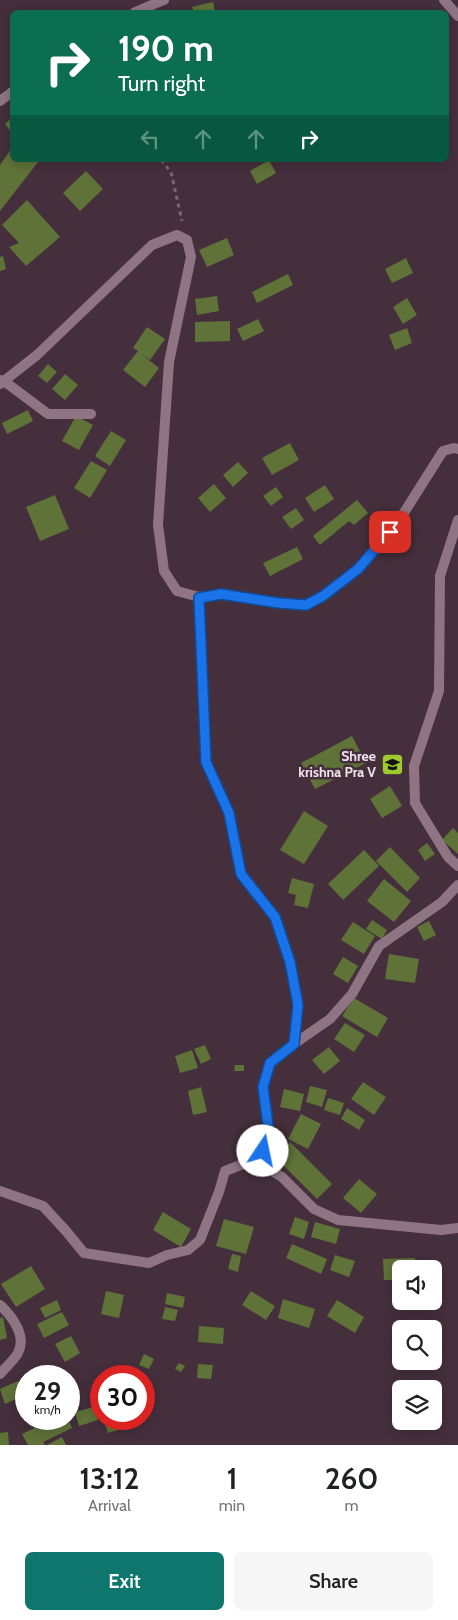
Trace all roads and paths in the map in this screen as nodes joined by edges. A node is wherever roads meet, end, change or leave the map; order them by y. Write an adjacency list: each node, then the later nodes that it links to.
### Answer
1 (164, 0): 3 (street)
2 (444, 0): 4 (street)
3 (140, 10)
4 (458, 16)
5 (163, 162): 6 (path)
6 (187, 240): 7 (street); 11 (street)
7 (1, 382): 8 (street)
8 (91, 414)
9 (458, 450): 11 (street)
10 (458, 520): 12 (street)
11 (199, 598): 14 (street)
12 (458, 866)
13 (458, 885): 14 (street)
14 (294, 1044): 15 (street)
15 (246, 1162): 16 (street); 17 (street)
16 (0, 1191)
17 (458, 1228)
18 (0, 1304): 19 (street)
19 (0, 1374)

